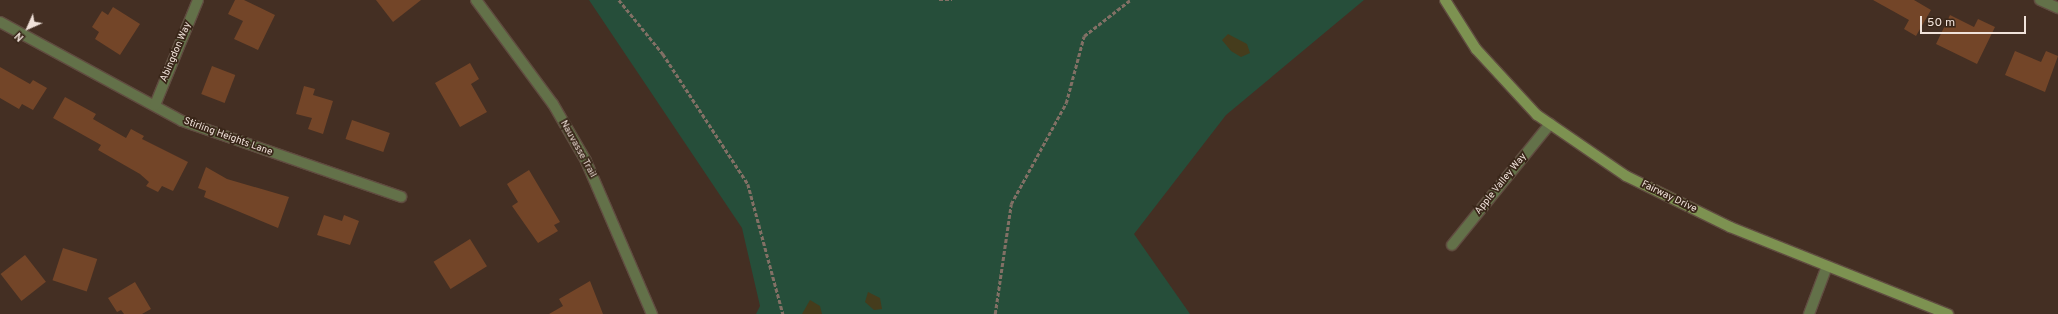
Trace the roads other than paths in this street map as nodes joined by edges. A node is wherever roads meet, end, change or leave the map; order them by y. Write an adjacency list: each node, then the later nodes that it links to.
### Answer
1 (198, 0): 7 (street, Abingdon Way)
2 (476, 0): 12 (street, Nauvasse Trail)
3 (1445, 0): 8 (street, Fairway Drive)
4 (2040, 0): 5 (street)
5 (2058, 8)
6 (0, 22): 7 (street, Stirling Heights Lane)
7 (155, 104): 9 (street, Stirling Heights Lane)
8 (1550, 124): 10 (street, Apple Valley Way); 11 (street, Fairway Drive)
9 (401, 197)
10 (1452, 245)
11 (1827, 266): 13 (street); 14 (street, Fairway Drive)
12 (652, 314)
13 (1809, 314)
14 (1948, 314)

